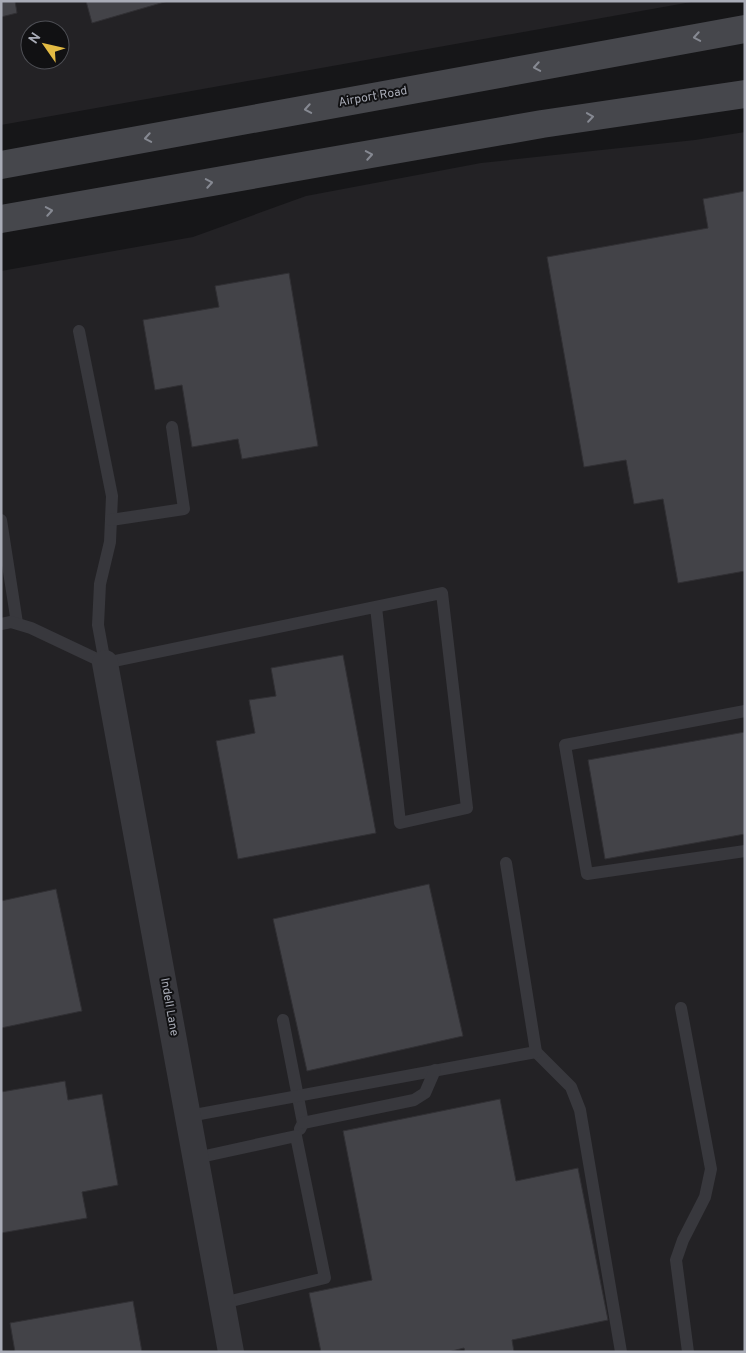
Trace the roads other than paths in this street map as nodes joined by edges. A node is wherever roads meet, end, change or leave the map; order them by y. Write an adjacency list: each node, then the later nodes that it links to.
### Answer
1 (745, 29): 3 (main road, Airport Road, one-way to 3)
2 (745, 94): 4 (main road, one-way to 2)
3 (1, 165)
4 (1, 219)
5 (80, 331): 8 (lane)
6 (172, 427): 8 (lane)
7 (1, 520): 10 (lane)
8 (111, 520): 12 (lane)
9 (376, 607): 9 (lane); 12 (lane)
10 (17, 623): 11 (lane); 12 (lane)
11 (1, 624)
12 (105, 663): 21 (street, Indell Lane)
13 (745, 711): 14 (lane)
14 (745, 851)
15 (506, 863): 18 (lane)
16 (681, 1008): 28 (lane)
17 (283, 1020): 20 (lane)
18 (536, 1052): 19 (lane); 26 (lane)
19 (435, 1070): 20 (lane); 22 (lane)
20 (298, 1096): 21 (lane); 22 (lane)
21 (189, 1116): 24 (street, Indell Lane)
22 (303, 1123): 23 (lane)
23 (296, 1136): 24 (lane); 25 (lane)
24 (196, 1158): 25 (street, Indell Lane)
25 (223, 1303): 27 (street, Indell Lane)
26 (617, 1351)
27 (231, 1352)
28 (688, 1352)

